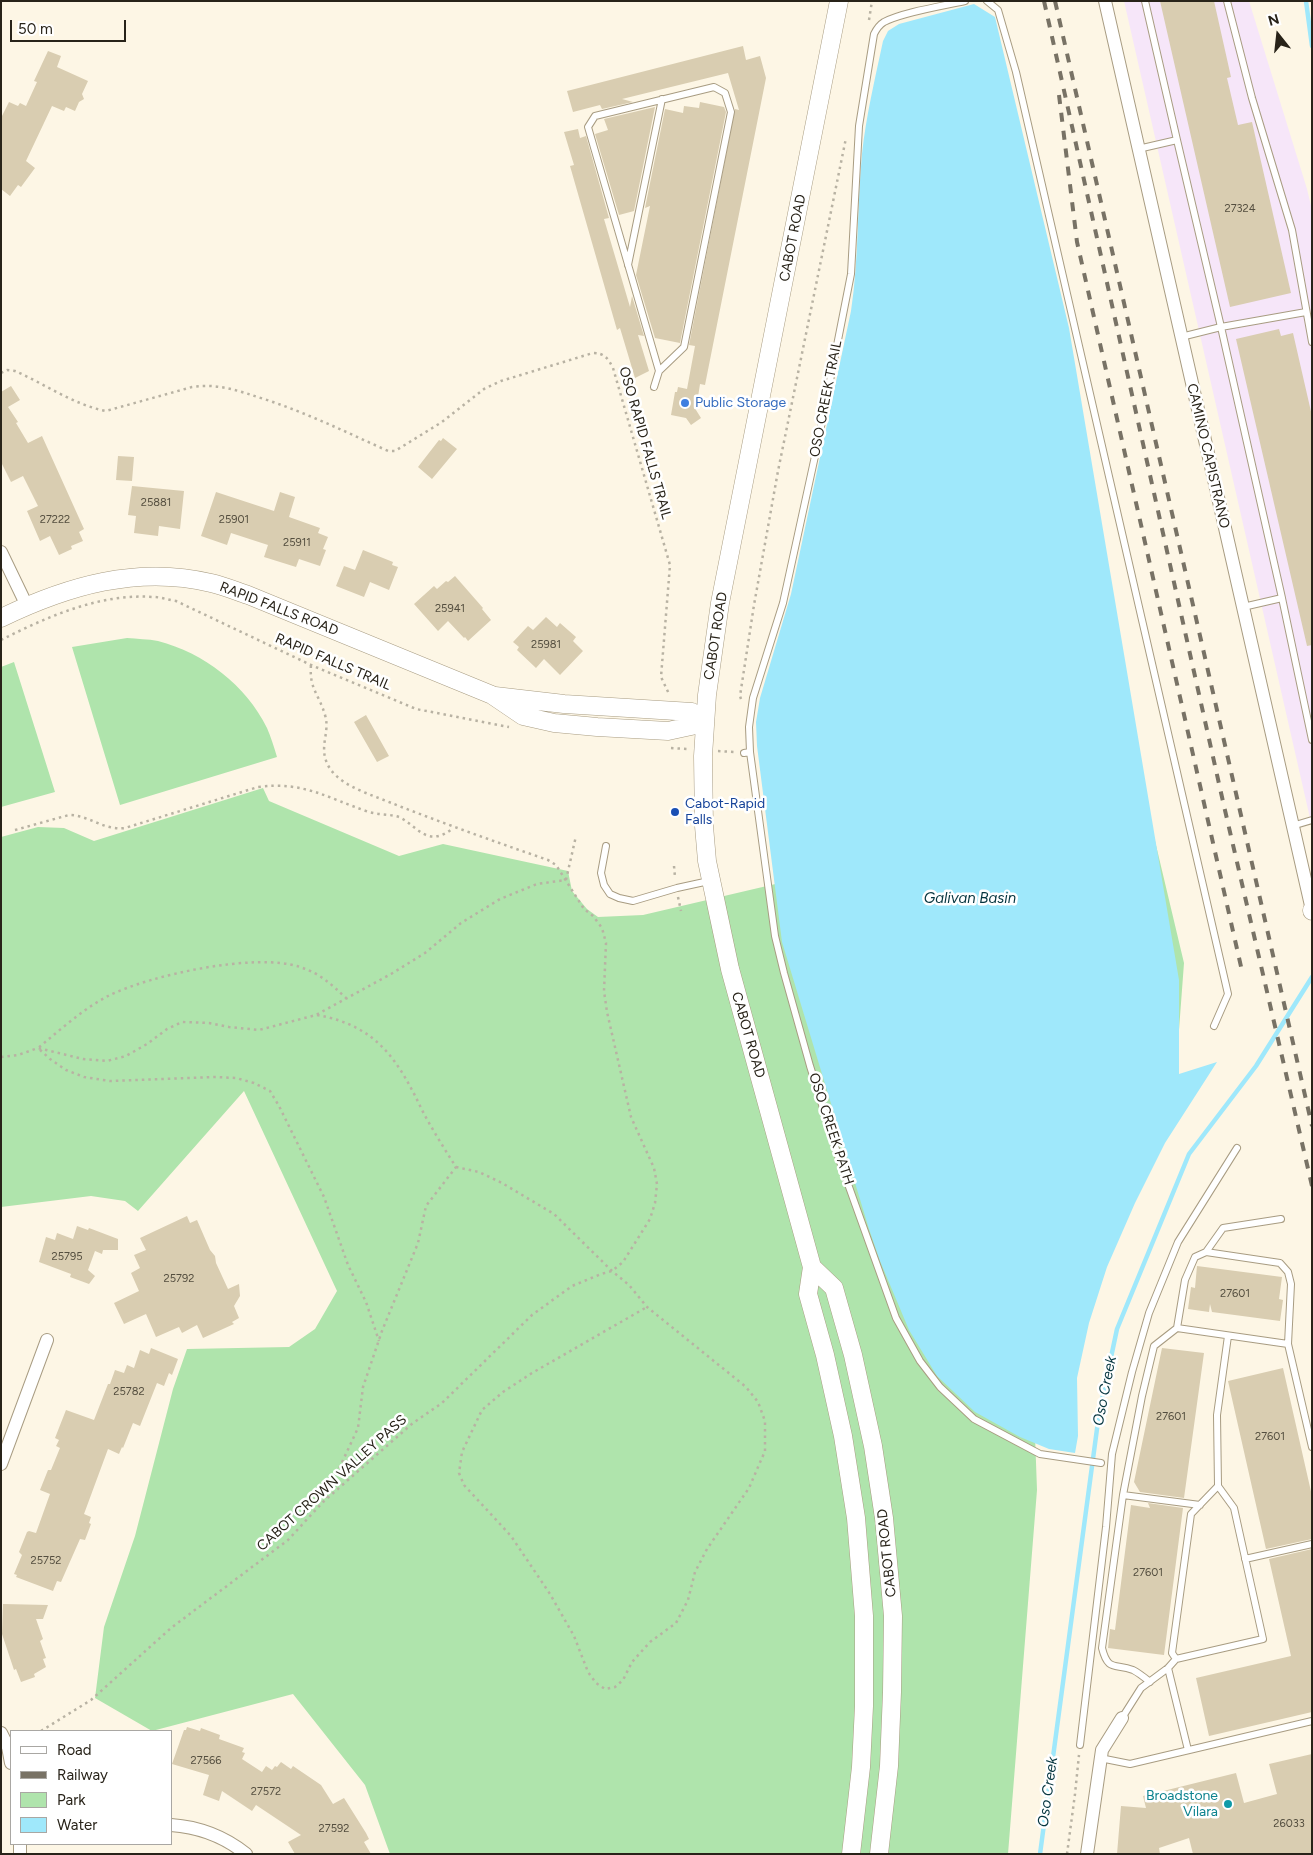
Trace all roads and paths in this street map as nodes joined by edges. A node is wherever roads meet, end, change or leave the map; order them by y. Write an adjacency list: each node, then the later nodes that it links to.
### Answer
1 (839, 1): 29 (main road, CABOT ROAD)
2 (965, 1): 32 (lane, OSO CREEK TRAIL)
3 (988, 1): 44 (lane)
4 (1105, 1): 10 (street, CAMINO CAPISTRANO)
5 (1145, 1): 9 (lane)
6 (1227, 1): 12 (lane)
7 (662, 99): 11 (lane); 11 (lane); 16 (lane)
8 (849, 131): 27 (path)
9 (1177, 140): 10 (lane); 13 (lane)
10 (1138, 149): 14 (street, CAMINO CAPISTRANO)
11 (628, 266): 16 (lane)
12 (1306, 312): 13 (lane); 15 (lane)
13 (1221, 327): 14 (lane); 20 (lane)
14 (1181, 337): 22 (street, CAMINO CAPISTRANO)
15 (1312, 342)
16 (659, 371): 18 (lane)
17 (1, 373): 28 (path, OSO RAPID FALLS TRAIL)
18 (654, 386)
19 (1, 552): 21 (street)
20 (1282, 598): 22 (lane); 31 (lane)
21 (27, 606): 23 (main road, RAPID FALLS ROAD); 26 (main road, RAPID FALLS ROAD)
22 (1243, 607): 34 (street, CAMINO CAPISTRANO)
23 (1, 618)
24 (1, 640): 25 (path, RAPID FALLS TRAIL)
25 (311, 665): 30 (path, RAPID FALLS TRAIL); 35 (path)
26 (492, 695): 28 (main road, RAPID FALLS ROAD); 29 (main road, RAPID FALLS ROAD)
27 (741, 701)
28 (670, 710): 29 (main road, RAPID FALLS ROAD)
29 (705, 723): 40 (main road, CABOT ROAD)
30 (509, 728)
31 (1312, 740)
32 (747, 752): 61 (lane, OSO CREEK PATH)
33 (1312, 820): 34 (lane)
34 (1292, 826): 41 (street, CAMINO CAPISTRANO)
35 (453, 828): 36 (path); 39 (path)
36 (15, 830)
37 (576, 836): 39 (path)
38 (606, 846): 40 (lane)
39 (566, 880): 42 (path); 52 (path)
40 (710, 881): 51 (main road, CABOT ROAD)
41 (1312, 910)
42 (346, 999): 43 (path); 45 (path)
43 (316, 1015): 45 (path); 48 (path)
44 (1214, 1026)
45 (38, 1048): 46 (path); 57 (path)
46 (1, 1057)
47 (1237, 1148): 61 (lane)
48 (456, 1167): 52 (path); 57 (path)
49 (1281, 1219): 50 (lane)
50 (1206, 1252): 54 (lane); 58 (lane)
51 (812, 1267): 81 (main road, CABOT ROAD); 82 (main road, CABOT ROAD)
52 (612, 1271): 53 (path); 64 (path, CABOT CROWN VALLEY PASS)
53 (647, 1307): 53 (path)
54 (1177, 1328): 55 (lane); 63 (lane)
55 (1228, 1336): 58 (lane); 62 (lane)
56 (47, 1340): 60 (street)
57 (379, 1340): 64 (path)
58 (1288, 1344): 59 (lane)
59 (1312, 1447)
60 (1, 1464)
61 (1106, 1464): 75 (lane)
62 (1218, 1486): 65 (lane); 67 (lane)
63 (1123, 1495): 65 (lane); 70 (lane)
64 (323, 1502): 73 (path, CABOT CROWN VALLEY PASS)
65 (1200, 1506): 68 (lane)
66 (1312, 1544): 67 (lane)
67 (1245, 1559): 68 (lane)
68 (1176, 1660): 69 (lane)
69 (1168, 1668): 70 (lane); 76 (lane)
70 (1150, 1682): 71 (lane)
71 (1122, 1718): 78 (street)
72 (1312, 1721): 76 (lane)
73 (43, 1730)
74 (1, 1734): 77 (street)
75 (1080, 1745): 83 (path)
76 (1188, 1750): 78 (lane)
77 (10, 1758)
78 (1100, 1758): 84 (street)
79 (172, 1825): 80 (street)
80 (246, 1854)
81 (851, 1854)
82 (879, 1854)
83 (1067, 1854)
84 (1087, 1854)

